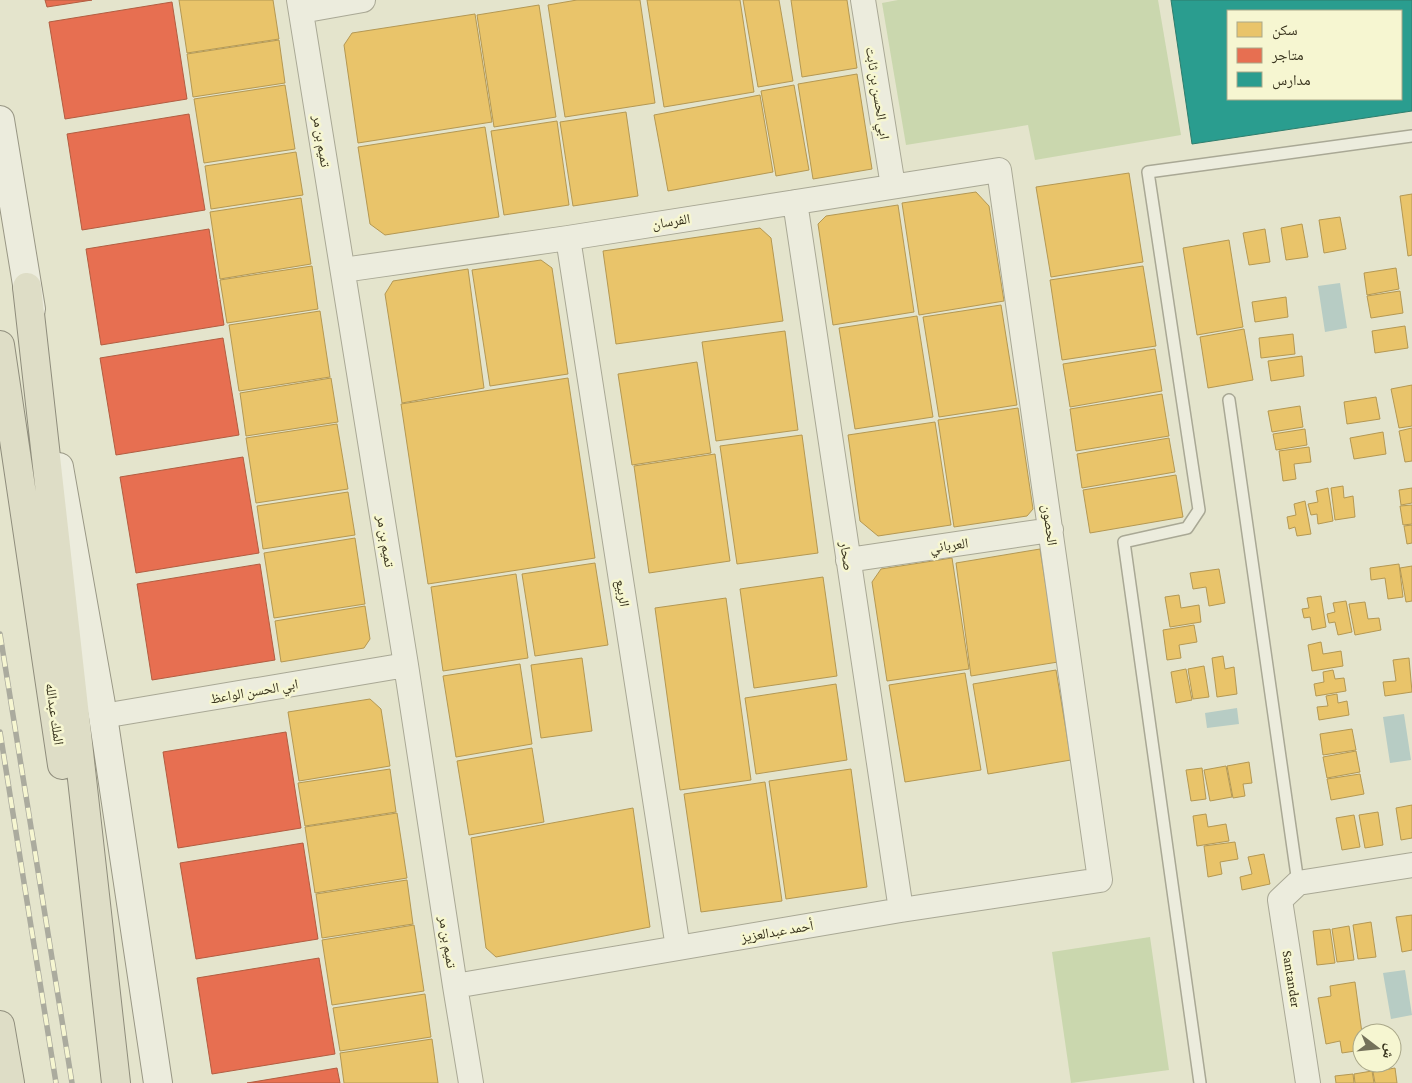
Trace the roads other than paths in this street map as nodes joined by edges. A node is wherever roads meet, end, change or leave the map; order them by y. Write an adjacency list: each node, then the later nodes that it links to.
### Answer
1 (363, 0): 3 (street)
2 (863, 0): 7 (street, ابي الحسن بن ثابت)
3 (300, 5): 10 (street, تميم بن مر)
4 (0, 120): 11 (main road)
5 (1412, 136): 30 (lane)
6 (999, 170): 7 (street, الفرسان); 14 (street, الحصون)
7 (893, 186): 8 (street, الفرسان)
8 (795, 202): 9 (street, الفرسان); 15 (street, صحار)
9 (568, 238): 10 (street, الفرسان); 22 (street, الربيع)
10 (343, 270): 16 (street, تميم بن مر)
11 (27, 287): 17 (main road); 27 (highway)
12 (0, 346): 26 (highway, الملك عبدالله)
13 (1229, 400): 20 (lane)
14 (1050, 530): 15 (street, العرباني); 19 (street, الحصون)
15 (848, 560): 21 (street, صحار)
16 (406, 665): 17 (street, ابي الحسن الواعظ); 23 (street, تميم بن مر)
17 (102, 716): 28 (main road)
18 (1412, 865): 20 (street)
19 (1100, 880): 21 (street, أحمد عبدالعزيز)
20 (1298, 883): 31 (street, Santander)
21 (901, 910): 22 (street, أحمد عبدالعزيز)
22 (678, 948): 23 (street, أحمد عبدالعزيز)
23 (455, 986): 29 (street, تميم بن مر)
24 (0, 1025): 25 (highway)
25 (10, 1083)
26 (109, 1083)
27 (116, 1083)
28 (158, 1083)
29 (471, 1083)
30 (1200, 1083)
31 (1308, 1083)

